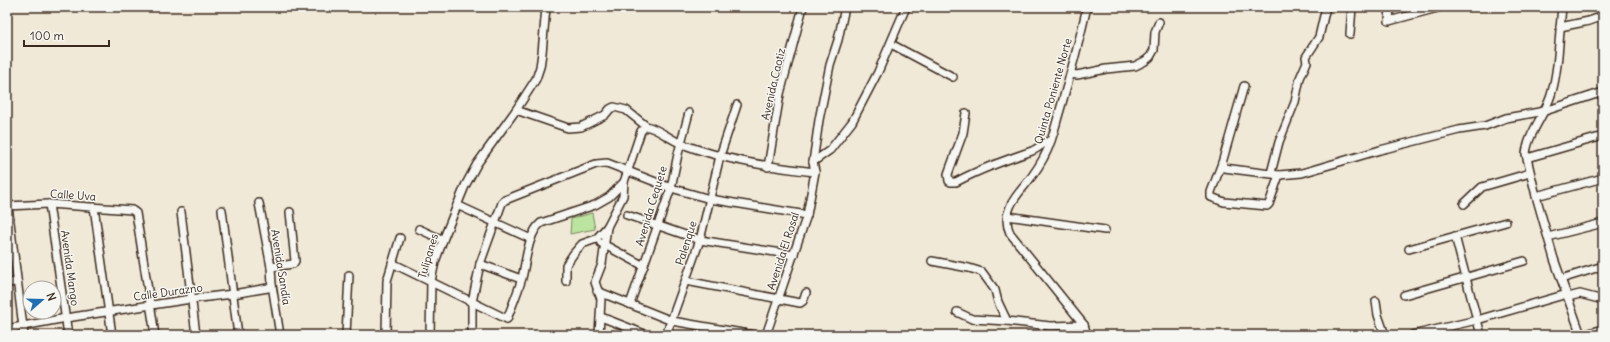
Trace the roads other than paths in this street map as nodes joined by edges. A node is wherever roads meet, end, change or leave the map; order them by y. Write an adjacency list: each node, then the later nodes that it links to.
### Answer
1 (546, 7): 22 (street, Tulipanes)
2 (803, 7): 34 (street, Avenida Caotiz)
3 (845, 7): 32 (street)
4 (906, 7): 16 (street)
5 (1087, 7): 17 (street, Quinta Poniente Norte)
6 (1326, 7): 37 (street)
7 (1352, 7): 15 (street)
8 (1390, 7): 11 (street)
9 (1440, 7): 11 (street)
10 (1562, 7): 14 (street)
11 (1433, 8)
12 (1603, 16): 14 (street)
13 (1159, 22): 17 (street)
14 (1560, 27): 23 (street)
15 (1350, 34)
16 (891, 44): 18 (street); 32 (street)
17 (1071, 74): 28 (street, Quinta Poniente Norte)
18 (953, 77)
19 (1244, 86): 33 (street)
20 (1603, 92): 23 (street)
21 (737, 104): 30 (street, Palenque)
22 (516, 110): 26 (street); 48 (street, Tulipanes)
23 (1546, 111): 31 (street); 39 (street)
24 (689, 113): 29 (street, Avenida Cequete)
25 (966, 113): 28 (street)
26 (643, 128): 29 (street); 35 (street)
27 (1603, 136): 31 (street)
28 (1051, 140): 56 (street, Quinta Poniente Norte)
29 (681, 144): 30 (street); 42 (street, Avenida Cequete)
30 (720, 156): 34 (street); 44 (street, Palenque)
31 (1527, 158): 38 (street)
32 (813, 162): 36 (street)
33 (1222, 163): 37 (street); 39 (street)
34 (768, 167): 36 (street)
35 (627, 171): 41 (street); 42 (street); 58 (street)
36 (815, 172): 55 (street, Avenida El Rosal)
37 (1271, 173): 39 (street)
38 (1530, 173): 43 (street); 47 (street)
39 (1279, 175)
40 (1603, 178): 43 (street)
41 (624, 182): 61 (street); 67 (street)
42 (671, 188): 44 (street); 60 (street, Avenida Cequete)
43 (1536, 196): 65 (street)
44 (710, 199): 55 (street); 70 (street, Palenque)
45 (259, 203): 80 (street, Avenida Sandía)
46 (49, 204): 49 (street, Calle Uva); 50 (street, Calle Uva); 106 (street, Avenida Mango)
47 (1464, 204)
48 (456, 205): 58 (street); 69 (street, Tulipanes)
49 (8, 206): 87 (street)
50 (94, 208): 102 (street, Calle Uva); 103 (street)
51 (222, 210): 93 (street)
52 (181, 212): 97 (street)
53 (290, 212): 80 (street)
54 (627, 215): 60 (street)
55 (807, 215): 73 (street, Avenida El Rosal)
56 (1007, 216): 63 (street); 110 (street)
57 (1506, 222): 64 (street)
58 (494, 223): 67 (street); 77 (street)
59 (1603, 223): 65 (street)
60 (658, 225): 70 (street); 78 (street, Avenida Cequete)
61 (607, 227): 68 (street); 71 (street)
62 (419, 229): 69 (street)
63 (1104, 230)
64 (1455, 236): 72 (street); 82 (street)
65 (1548, 237): 84 (street)
66 (400, 238): 76 (street)
67 (531, 239): 83 (street)
68 (596, 239): 71 (street); 85 (street)
69 (443, 240): 88 (street, Tulipanes)
70 (700, 240): 73 (street); 86 (street, Palenque)
71 (604, 246): 78 (street); 91 (street)
72 (1409, 249)
73 (794, 256): 96 (street, Avenida El Rosal)
74 (1524, 261): 82 (street)
75 (932, 262): 109 (street)
76 (392, 263): 88 (street); 122 (street)
77 (480, 264): 83 (street); 100 (street)
78 (644, 266): 101 (street, Avenida Cequete)
79 (1603, 266): 84 (street)
80 (271, 267): 90 (street, Avenida Sandía)
81 (349, 275): 121 (street)
82 (1466, 277): 94 (street); 107 (street)
83 (521, 279): 100 (street)
84 (1561, 279): 95 (street)
85 (566, 281)
86 (686, 281): 96 (street); 108 (street, Palenque)
87 (17, 282): 89 (street); 111 (street)
88 (431, 282): 100 (street); 123 (street, Tulipanes)
89 (7, 283)
90 (272, 285): 93 (street, Calle Durazno); 120 (street, Avenida Sandía)
91 (597, 291): 101 (street); 105 (street)
92 (806, 293): 96 (street)
93 (233, 294): 97 (street, Calle Durazno); 119 (street)
94 (1404, 295)
95 (1568, 296): 98 (street); 107 (street); 134 (street)
96 (779, 298): 129 (street, Avenida El Rosal)
97 (191, 299): 102 (street, Calle Durazno); 118 (street)
98 (1603, 300)
99 (1376, 301): 131 (street)
100 (472, 302): 124 (street)
101 (630, 304): 108 (street)
102 (152, 306): 103 (street, Calle Durazno); 117 (street)
103 (109, 312): 106 (street, Calle Durazno); 116 (street)
104 (957, 312): 109 (street)
105 (601, 317): 125 (street); 126 (street)
106 (66, 318): 111 (street, Calle Durazno); 115 (street, Avenida Mango)
107 (1477, 320): 132 (street); 133 (street)
108 (672, 321): 127 (street, Palenque); 128 (street)
109 (1007, 321): 110 (street)
110 (1084, 325): 130 (street)
111 (22, 326): 112 (street, Calle Durazno); 114 (street)
112 (7, 329)
113 (1603, 329): 134 (street)
114 (24, 335)
115 (68, 335)
116 (112, 335)
117 (155, 335)
118 (196, 335)
119 (238, 335)
120 (280, 335)
121 (346, 335)
122 (386, 335)
123 (430, 335)
124 (472, 335)
125 (599, 335)
126 (648, 335)
127 (666, 335)
128 (754, 335)
129 (766, 335)
130 (1087, 335)
131 (1385, 335)
132 (1412, 335)
133 (1482, 335)
134 (1582, 335)

